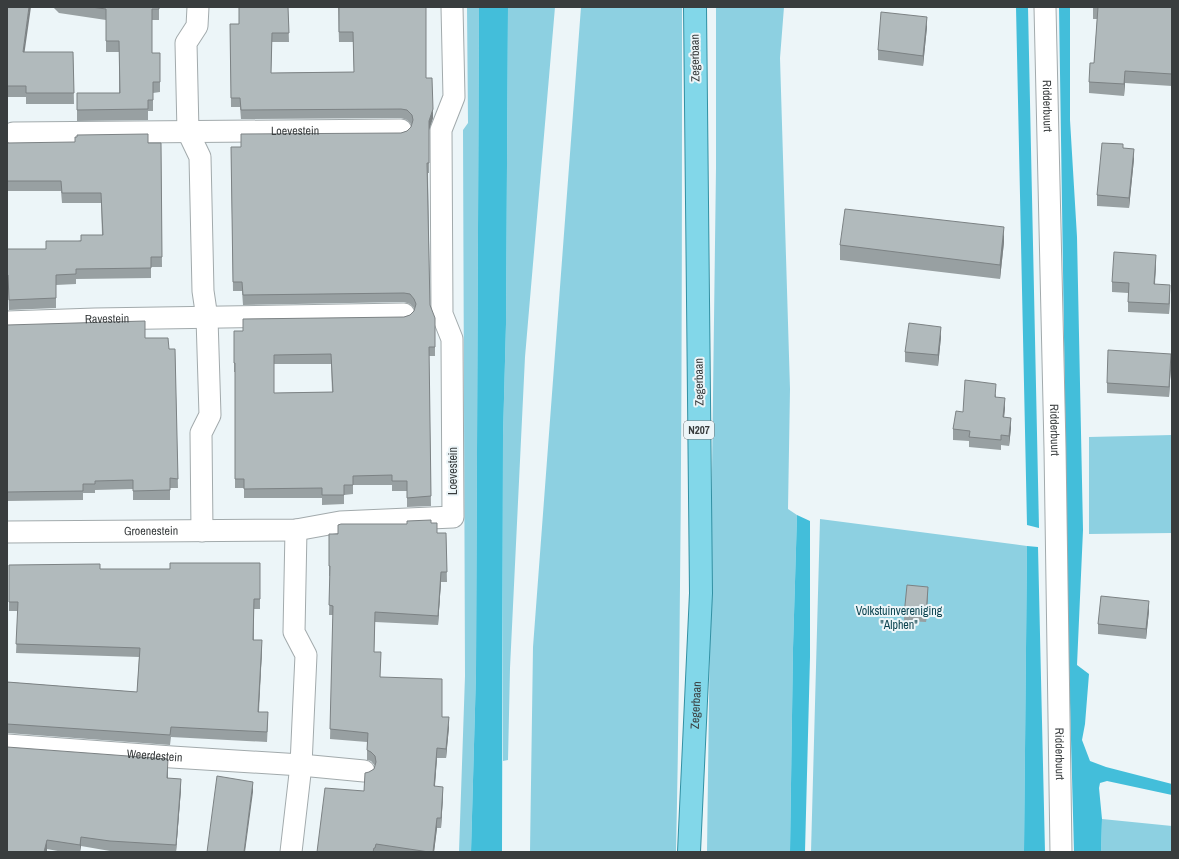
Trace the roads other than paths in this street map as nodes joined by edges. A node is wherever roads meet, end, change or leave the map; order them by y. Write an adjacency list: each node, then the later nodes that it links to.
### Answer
1 (198, 7): 6 (street)
2 (452, 7): 11 (street, Loevestein)
3 (695, 7): 19 (main road, Zegerbaan / N207)
4 (1045, 7): 20 (street, Ridderbuurt)
5 (401, 130): 6 (street, Loevestein)
6 (188, 132): 7 (street, Loevestein); 9 (street)
7 (13, 133)
8 (404, 314): 9 (street)
9 (207, 318): 10 (street, Ravestein); 13 (street)
10 (7, 322)
11 (340, 522): 12 (street, Groenestein)
12 (296, 530): 13 (street, Groenestein); 16 (street)
13 (202, 531): 14 (street, Groenestein)
14 (7, 532)
15 (7, 744): 16 (street, Weerdestein)
16 (301, 765): 17 (street); 18 (street)
17 (364, 771)
18 (291, 852)
19 (689, 852)
20 (1061, 852)

